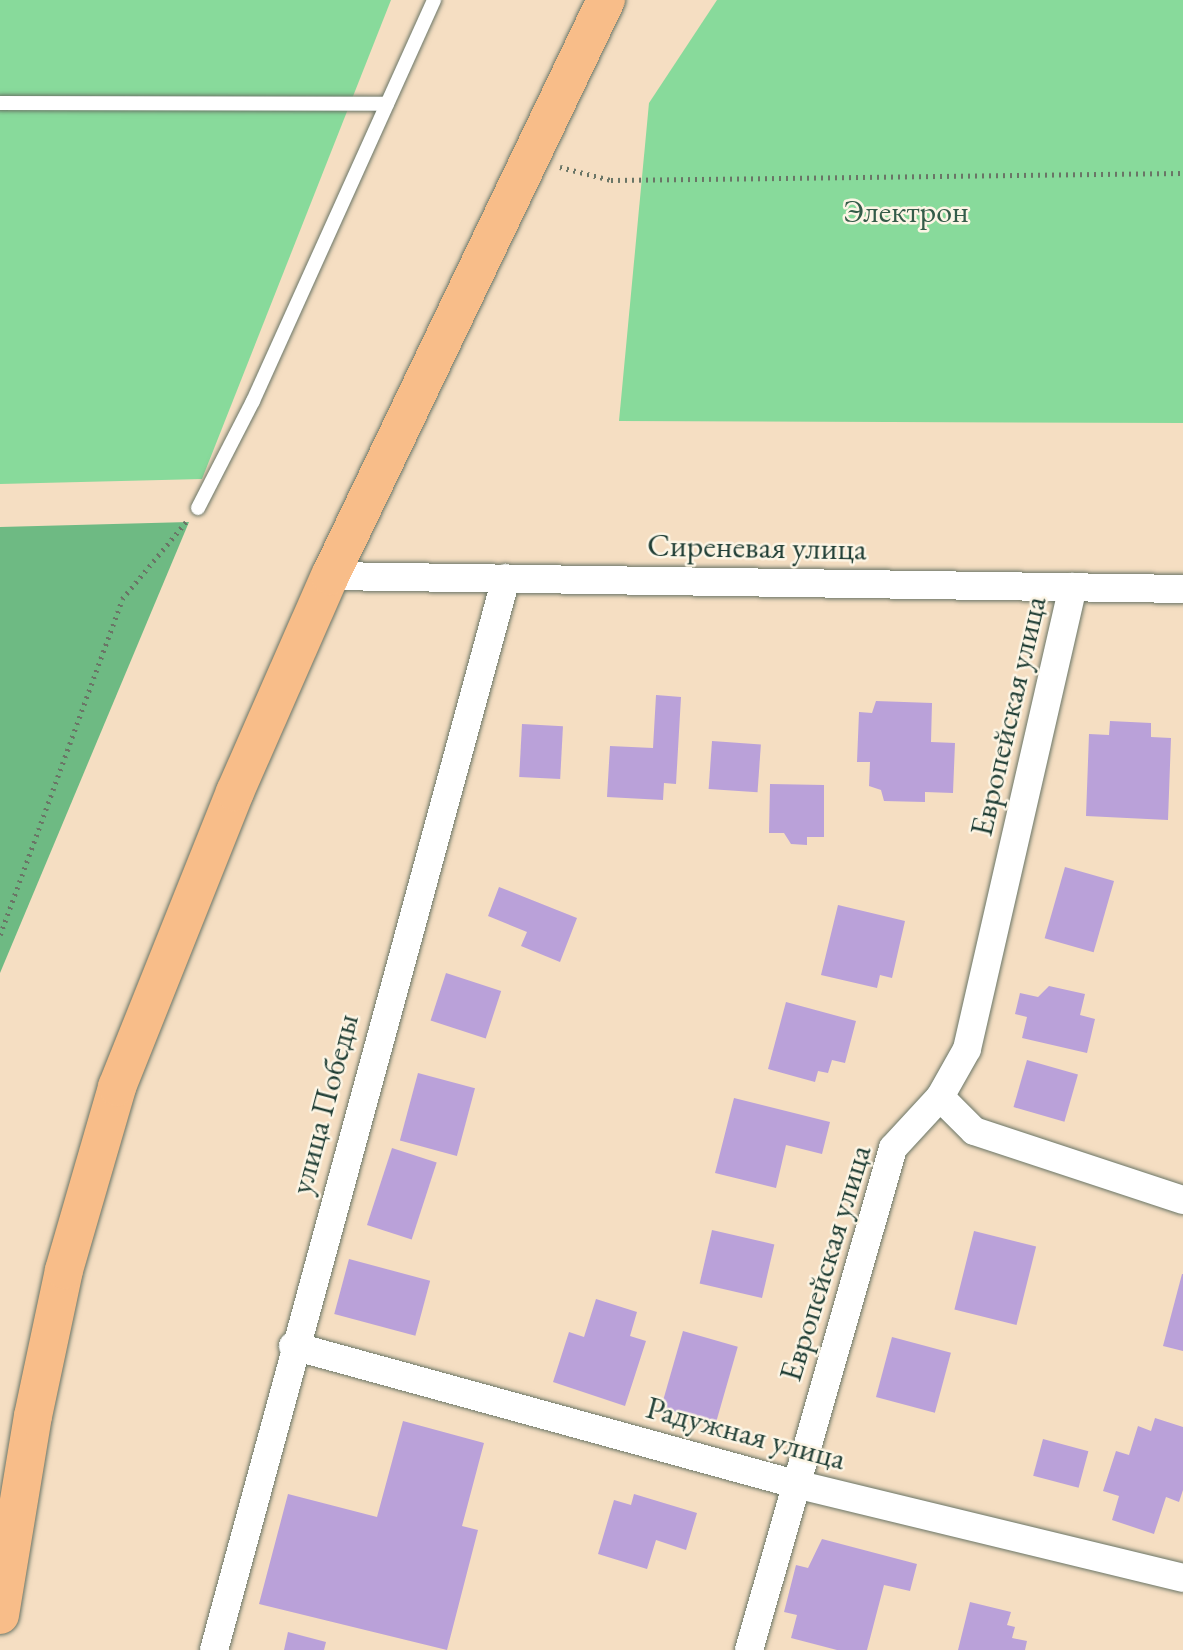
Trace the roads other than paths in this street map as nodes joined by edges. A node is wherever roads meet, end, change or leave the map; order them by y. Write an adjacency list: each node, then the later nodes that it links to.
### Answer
1 (434, 0): 4 (lane)
2 (606, 0): 6 (main road)
3 (0, 103): 4 (lane)
4 (387, 104): 5 (lane)
5 (198, 508)
6 (330, 576): 7 (street, Сиреневая улица); 15 (main road)
7 (506, 578): 8 (street, Сиреневая улица); 12 (street, улица Победы)
8 (1073, 587): 9 (street, Сиреневая улица); 10 (street, Европейская улица)
9 (1183, 589)
10 (940, 1097): 11 (street); 13 (street, Европейская улица)
11 (1183, 1200)
12 (293, 1346): 13 (street, Радужная улица); 16 (street, улица Победы)
13 (795, 1484): 14 (street, Радужная улица); 17 (street, Европейская улица)
14 (1183, 1578)
15 (0, 1615)
16 (214, 1650)
17 (749, 1650)

